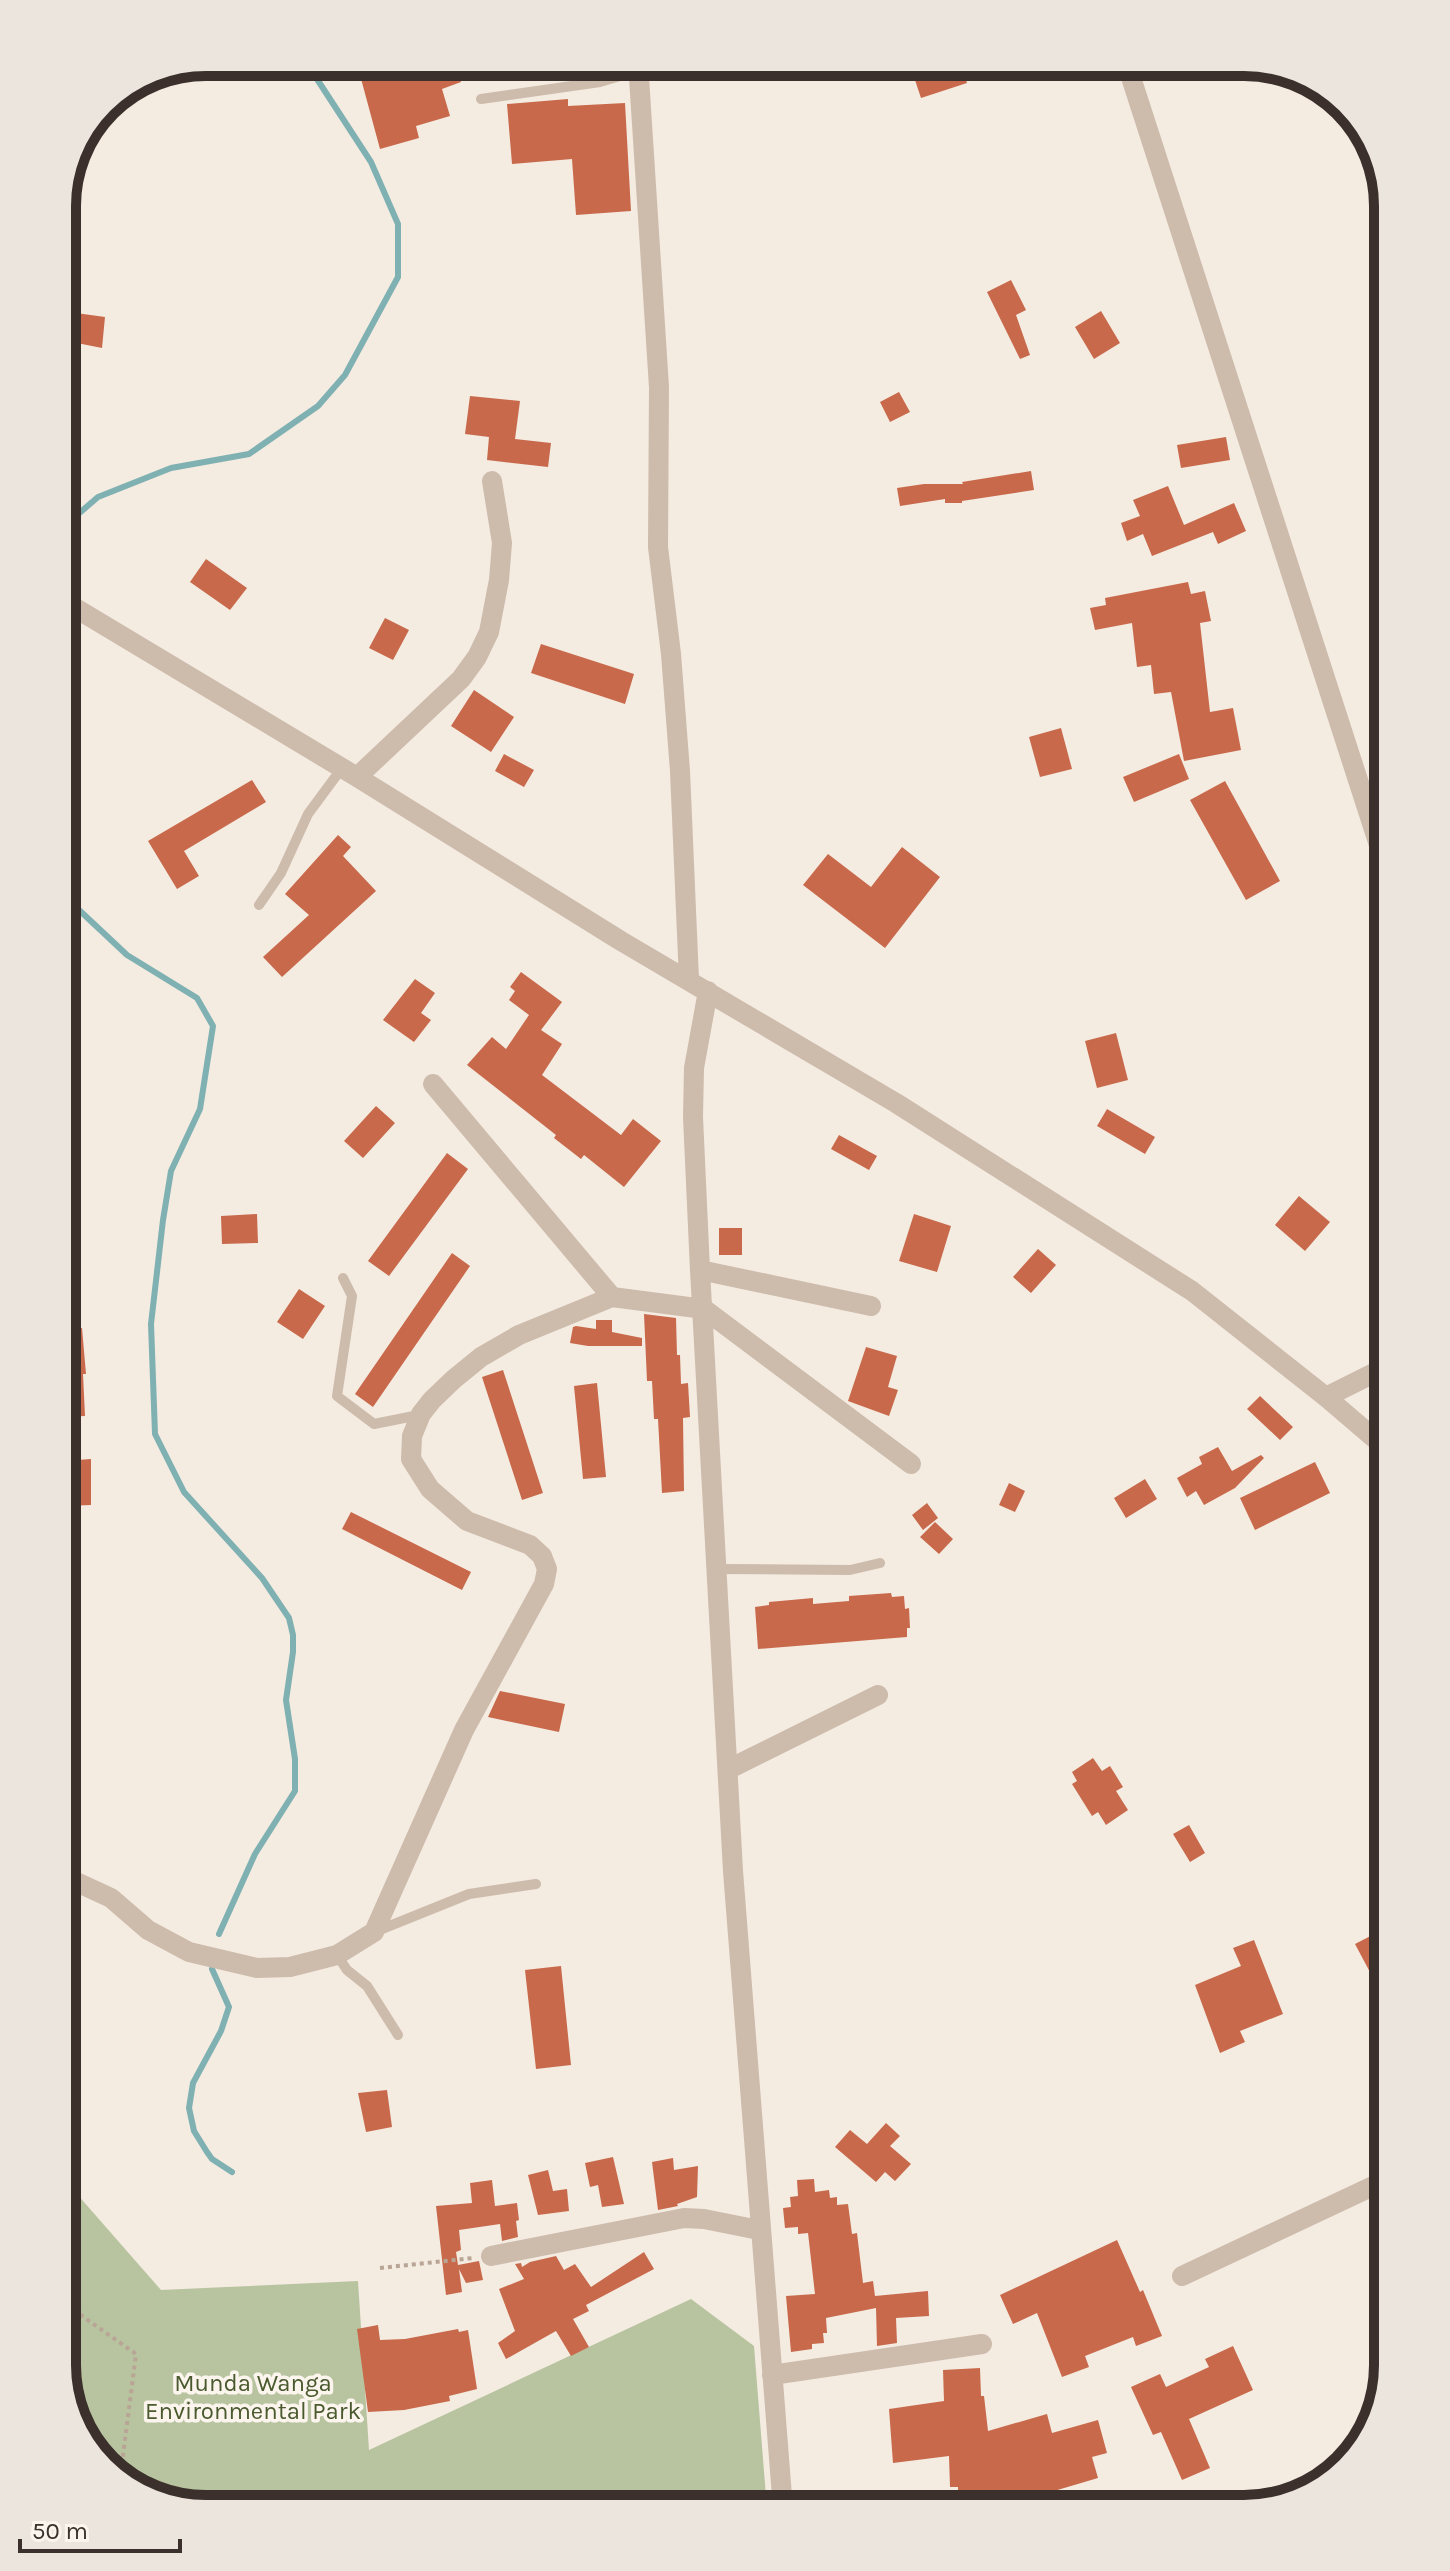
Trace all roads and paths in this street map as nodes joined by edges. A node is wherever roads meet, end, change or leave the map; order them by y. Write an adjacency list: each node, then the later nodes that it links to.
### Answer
1 (615, 76): 4 (lane)
2 (639, 76): 10 (street)
3 (1131, 76): 8 (street)
4 (481, 99)
5 (492, 481): 7 (street)
6 (76, 608): 7 (street)
7 (350, 773): 9 (lane); 10 (street)
8 (1374, 830)
9 (259, 905)
10 (689, 980): 11 (street)
11 (708, 991): 13 (street); 19 (street)
12 (433, 1084): 15 (street)
13 (700, 1270): 16 (street); 17 (street)
14 (343, 1278): 20 (lane)
15 (612, 1297): 17 (street); 20 (street)
16 (871, 1306)
17 (704, 1309): 22 (street); 24 (street)
18 (1374, 1373): 19 (street)
19 (1326, 1397): 21 (street)
20 (421, 1414): 29 (street)
21 (1374, 1438)
22 (911, 1464)
23 (880, 1563): 24 (lane)
24 (718, 1569): 26 (street)
25 (878, 1695): 26 (street)
26 (729, 1769): 33 (street)
27 (76, 1882): 30 (street)
28 (536, 1884): 29 (lane)
29 (374, 1932): 30 (street)
30 (337, 1955): 31 (lane)
31 (398, 2035)
32 (1374, 2186): 36 (street)
33 (759, 2230): 34 (street); 39 (street)
34 (491, 2256): 35 (path)
35 (380, 2268)
36 (1182, 2276)
37 (76, 2301): 40 (path)
38 (982, 2344): 39 (street)
39 (772, 2375): 41 (street)
40 (121, 2463)
41 (782, 2495)

